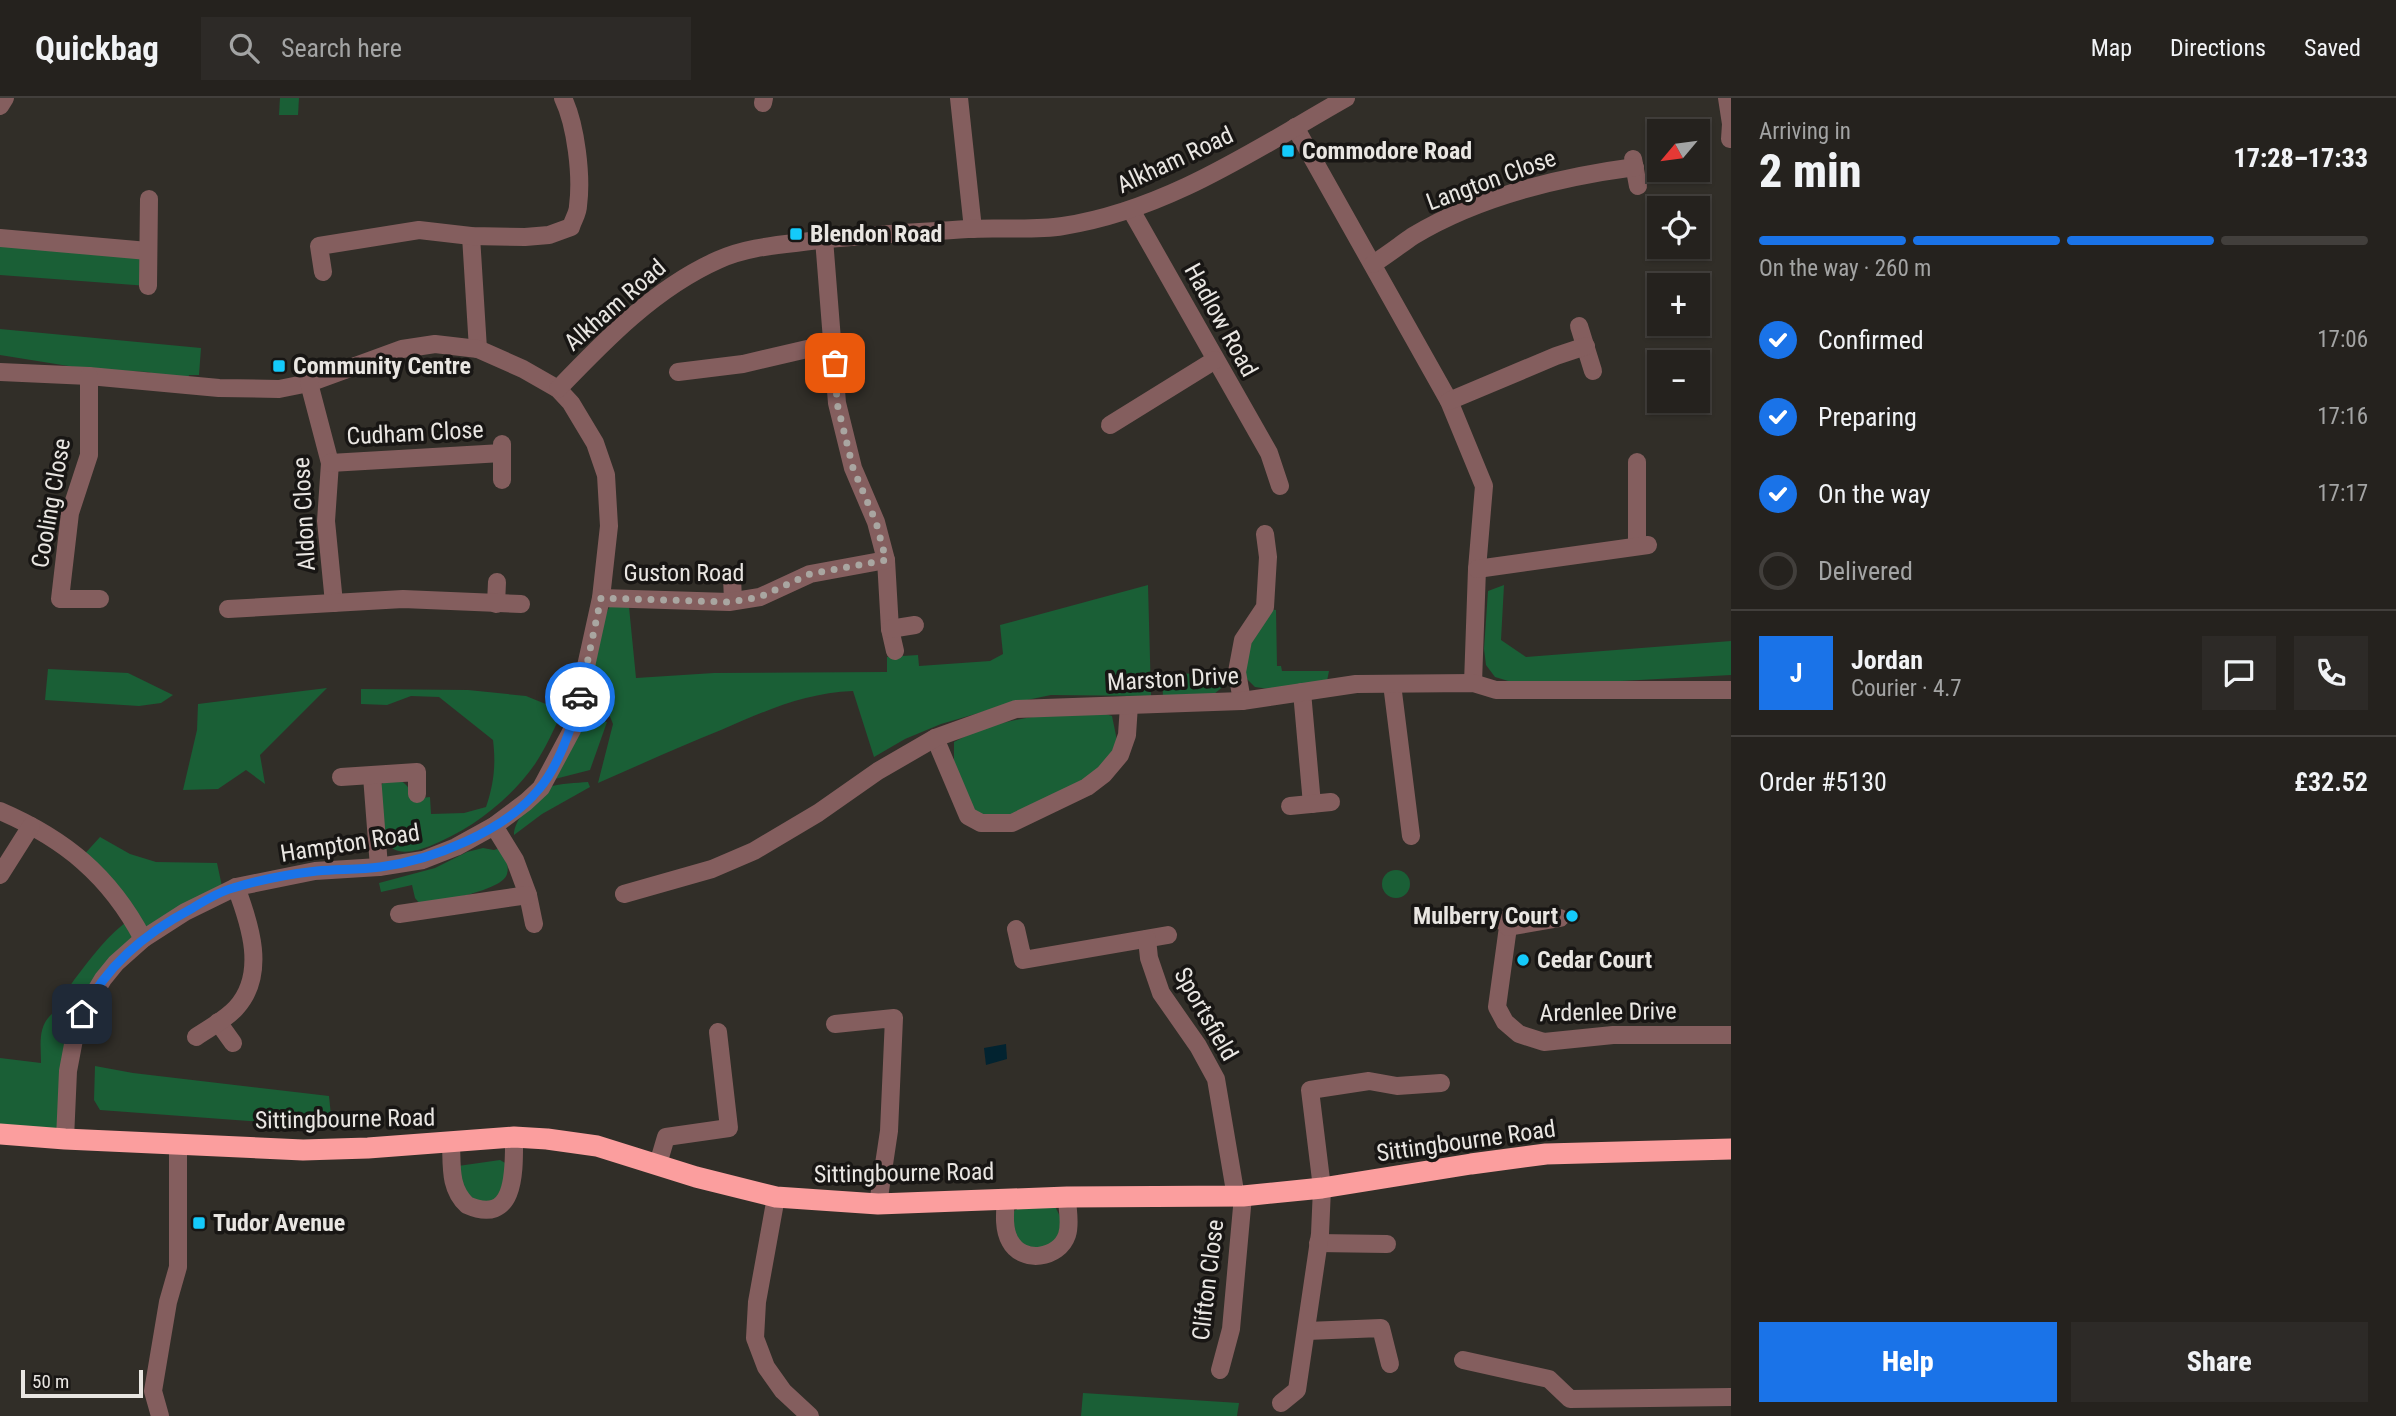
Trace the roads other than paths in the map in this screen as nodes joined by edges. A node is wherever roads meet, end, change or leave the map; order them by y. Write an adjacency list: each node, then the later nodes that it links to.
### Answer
1 (5, 98): 6 (street)
2 (563, 98): 13 (street)
3 (958, 98): 12 (street)
4 (1346, 98): 7 (street, Alkham Road)
5 (1727, 98): 8 (street)
6 (0, 106)
7 (1295, 127): 11 (street, Alkham Road); 17 (street)
8 (1730, 129)
9 (1638, 186): 17 (street, Langton Close)
10 (149, 199): 16 (street)
11 (1131, 210): 12 (street, Alkham Road); 24 (street, Hadlow Road)
12 (973, 229): 15 (street, Alkham Road)
13 (471, 236): 18 (street); 23 (street)
14 (0, 238): 16 (street)
15 (824, 239): 21 (street); 30 (street, Alkham Road)
16 (148, 251): 19 (street)
17 (1373, 264): 31 (street)
18 (323, 272)
19 (148, 286)
20 (1579, 326): 22 (street)
21 (834, 343): 27 (street); 40 (street)
22 (1586, 346): 25 (street); 31 (street)
23 (478, 349): 29 (street, Hampton Road); 30 (street, Hampton Road)
24 (1214, 360): 32 (street); 33 (street, Hadlow Road)
25 (1593, 371)
26 (0, 372): 28 (street, Hampton Road)
27 (678, 372)
28 (89, 376): 29 (street, Hampton Road); 45 (street, Cooling Close)
29 (309, 383): 34 (street, Aldon Close)
30 (558, 389): 44 (street, Hampton Road)
31 (1449, 401): 41 (street)
32 (1110, 425)
33 (1269, 453): 35 (street); 38 (street, Hadlow Road)
34 (330, 463): 37 (street, Cudham Close); 47 (street, Aldon Close)
35 (1253, 463)
36 (1637, 463): 41 (street)
37 (502, 480)
38 (1280, 486)
39 (1265, 534): 58 (street)
40 (886, 560): 46 (street, Guston Road); 52 (street)
41 (1477, 569): 54 (street)
42 (732, 577): 46 (street)
43 (497, 582): 48 (street)
44 (601, 598): 46 (street, Guston Road); 69 (street, Hampton Road)
45 (100, 599)
46 (733, 601)
47 (334, 603): 48 (street, Aldon Close); 50 (street, Aldon Close)
48 (496, 604): 49 (street, Aldon Close)
49 (522, 604)
50 (228, 608)
51 (915, 625): 52 (street)
52 (890, 629): 53 (street)
53 (895, 651)
54 (1473, 683): 55 (street, Marston Drive); 56 (street, Marston Drive)
55 (1392, 684): 57 (street, Marston Drive); 70 (street)
56 (1731, 690)
57 (1302, 692): 58 (street, Marston Drive); 65 (street)
58 (1242, 701): 59 (street, Marston Drive)
59 (1129, 705): 60 (street, Marston Drive); 60 (street)
60 (935, 738): 74 (street, Marston Drive)
61 (372, 776): 62 (street); 63 (street); 71 (street)
62 (341, 778)
63 (417, 794)
64 (1331, 802): 65 (street)
65 (1312, 804): 66 (street)
66 (1290, 806)
67 (0, 811): 68 (street)
68 (32, 825): 72 (street); 81 (street)
69 (494, 826): 71 (street, Hampton Road); 75 (street)
70 (1411, 836)
71 (379, 867): 73 (street, Hampton Road)
72 (0, 875)
73 (236, 887): 81 (street, Hampton Road); 83 (street)
74 (624, 894)
75 (528, 895): 76 (street); 78 (street)
76 (406, 909)
77 (1560, 918): 86 (street, Ardenlee Drive)
78 (534, 925)
79 (1016, 929): 82 (street, Sportsfield)
80 (1168, 935): 82 (street, Sportsfield)
81 (143, 939): 92 (street, Hampton Road)
82 (1147, 939): 99 (street, Sportsfield)
83 (218, 1022): 87 (street); 88 (street)
84 (835, 1024): 102 (street)
85 (718, 1031): 96 (street)
86 (1731, 1035)
87 (195, 1037)
88 (233, 1043)
89 (1441, 1083): 97 (street)
90 (0, 1134): 92 (highway, Sittingbourne Road)
91 (514, 1137): 93 (highway, Sittingbourne Road); 93 (street); 96 (highway, Sittingbourne Road)
92 (65, 1139): 94 (highway, Sittingbourne Road)
93 (451, 1142): 94 (highway, Sittingbourne Road)
94 (178, 1145): 112 (street)
95 (1731, 1149): 97 (highway, Sittingbourne Road)
96 (658, 1164): 100 (highway, Sittingbourne Road)
97 (1322, 1188): 99 (highway, Sittingbourne Road); 103 (street)
98 (1067, 1196): 99 (highway, Sittingbourne Road); 101 (highway, Sittingbourne Road); 101 (street)
99 (1240, 1197): 108 (street, Clifton Close)
100 (776, 1198): 102 (highway, Sittingbourne Road); 113 (street)
101 (1006, 1198): 102 (highway, Sittingbourne Road)
102 (878, 1204)
103 (1318, 1243): 104 (street); 105 (street)
104 (1387, 1244)
105 (1307, 1331): 107 (street); 110 (street)
106 (1463, 1360): 111 (street)
107 (1390, 1364)
108 (1220, 1370)
109 (1731, 1397): 111 (street)
110 (1281, 1403)
111 (1568, 1407)
112 (160, 1416)
113 (810, 1416)

